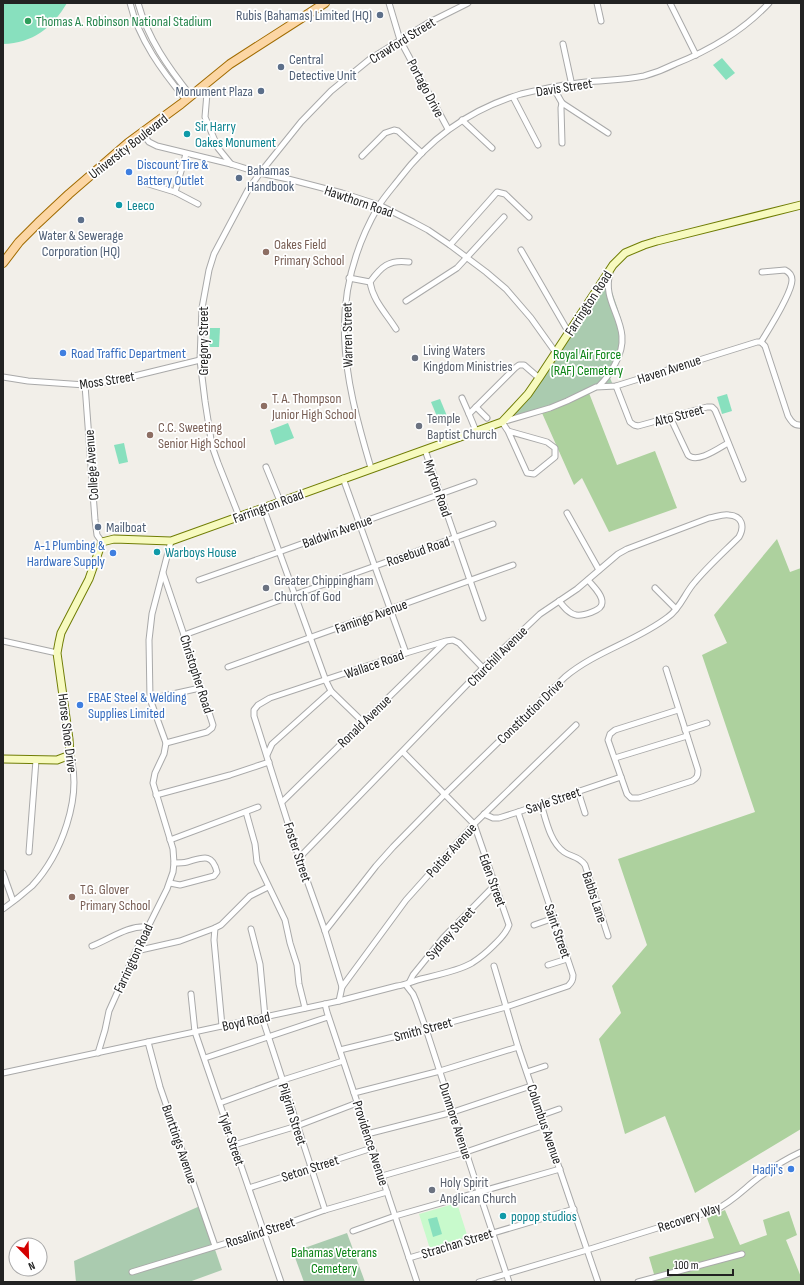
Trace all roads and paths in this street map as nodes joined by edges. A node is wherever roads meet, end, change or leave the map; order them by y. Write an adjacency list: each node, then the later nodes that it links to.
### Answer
1 (130, 3): 17 (street)
2 (138, 3): 17 (street)
3 (325, 3): 17 (main road, University Boulevard)
4 (389, 3): 10 (street, Portago Drive)
5 (468, 3): 10 (street, Crawford Street)
6 (597, 3): 9 (street)
7 (670, 3): 12 (street)
8 (769, 3): 12 (street, Davis Street)
9 (601, 21)
10 (400, 40): 20 (street, Portago Drive); 30 (street, Crawford Street)
11 (563, 44): 13 (street)
12 (696, 55): 13 (street, Davis Street)
13 (571, 84): 14 (street, Davis Street)
14 (553, 88): 16 (street, Davis Street); 18 (street)
15 (207, 93): 29 (street)
16 (513, 97): 19 (street, Davis Street); 24 (street)
17 (188, 98): 21 (main road, University Boulevard)
18 (562, 103): 22 (street); 23 (street)
19 (462, 120): 20 (street, Davis Street); 25 (street)
20 (448, 129): 26 (street, Davis Street)
21 (142, 133): 27 (street, Hawthorn Road); 42 (main road, University Boulevard)
22 (608, 133)
23 (562, 143)
24 (538, 145)
25 (492, 148)
26 (422, 153): 28 (street); 34 (street, Davis Street)
27 (186, 154): 29 (street, Hawthorn Road); 32 (street)
28 (362, 156)
29 (231, 164): 30 (street, Hawthorn Road)
30 (260, 173): 34 (street, Hawthorn Road); 52 (street, Gregory Street)
31 (142, 182): 32 (street)
32 (175, 192): 33 (street)
33 (198, 204)
34 (379, 205): 38 (street, Hawthorn Road); 45 (street, Warren Street)
35 (801, 205): 43 (street, Farrington Road)
36 (529, 216): 38 (street)
37 (504, 218): 40 (street)
38 (450, 245): 40 (street, Hawthorn Road)
39 (521, 250): 49 (street)
40 (466, 257): 47 (street); 51 (street, Hawthorn Road)
41 (409, 262): 46 (street)
42 (3, 263)
43 (613, 265): 49 (street, Farrington Road); 56 (street)
44 (762, 272): 50 (street)
45 (349, 278): 46 (street); 70 (street, Warren Street)
46 (370, 282): 48 (street)
47 (406, 301)
48 (396, 329)
49 (569, 333): 51 (street, Farrington Road)
50 (762, 342): 57 (street, Haven Avenue); 64 (street)
51 (556, 352): 54 (street, Farrington Road)
52 (200, 360): 55 (street, Moss Street); 78 (street, Gregory Street)
53 (3, 376): 55 (street, Moss Street)
54 (539, 378): 59 (street); 63 (street, Farrington Road)
55 (85, 385): 84 (street, College Avenue)
56 (599, 386): 57 (street, Haven Avenue); 63 (street, Haven Avenue)
57 (616, 386): 62 (street, Alto Street)
58 (462, 398): 60 (street)
59 (476, 407): 60 (street); 61 (street)
60 (469, 414): 65 (street)
61 (487, 418)
62 (670, 418): 67 (street, Alto Street); 67 (street)
63 (502, 422): 65 (street, Farrington Road); 66 (street)
64 (801, 425)
65 (476, 431): 68 (street, Farrington Road)
66 (508, 431): 66 (street)
67 (728, 443): 72 (street, Alto Street)
68 (425, 450): 70 (street, Farrington Road); 74 (street, Myrton Road)
69 (266, 467): 75 (street)
70 (371, 468): 71 (street, Farrington Road)
71 (343, 478): 75 (street, Farrington Road); 80 (street)
72 (743, 479)
73 (474, 482): 74 (street, Baldwin Avenue)
74 (440, 494): 80 (street, Baldwin Avenue); 82 (street, Myrton Road)
75 (280, 501): 76 (street, Farrington Road)
76 (263, 507): 78 (street, Farrington Road); 85 (street)
77 (567, 512): 88 (street)
78 (239, 516): 83 (street, Farrington Road)
79 (736, 516): 88 (street, Churchill Avenue); 97 (street, Constitution Drive)
80 (359, 524): 85 (street, Baldwin Avenue); 87 (street)
81 (493, 524): 82 (street, Rosebud Road)
82 (455, 538): 87 (street, Rosebud Road); 92 (street, Myrton Road)
83 (171, 541): 84 (street); 89 (street)
84 (102, 542): 103 (street, Horse Shoe Drive)
85 (279, 552): 90 (street, Baldwin Avenue); 94 (street)
86 (513, 565): 92 (street, Famingo Avenue)
87 (375, 566): 94 (street, Rosebud Road); 96 (street)
88 (599, 570): 91 (street, Churchill Avenue)
89 (163, 573): 99 (street, Christopher Road); 111 (street)
90 (199, 580)
91 (588, 580): 95 (street, Churchill Avenue); 95 (street)
92 (470, 581): 96 (street, Famingo Avenue); 98 (street, Myrton Road)
93 (655, 588): 97 (street)
94 (294, 595): 99 (street, Rosebud Road); 100 (street)
95 (559, 601): 106 (street, Churchill Avenue)
96 (390, 608): 100 (street, Famingo Avenue); 104 (street)
97 (676, 609): 129 (street, Constitution Drive)
98 (483, 618)
99 (184, 635): 109 (street, Christopher Road)
100 (310, 638): 105 (street, Famingo Avenue); 108 (street)
101 (3, 640): 103 (street)
102 (446, 641): 104 (street, Wallace Road); 106 (street); 114 (street, Ronald Avenue)
103 (57, 653): 121 (street, Horse Shoe Drive)
104 (406, 653): 108 (street, Wallace Road)
105 (228, 667)
106 (483, 668): 120 (street, Churchill Avenue)
107 (666, 669): 113 (street)
108 (326, 680): 110 (street); 112 (street, Wallace Road)
109 (200, 688): 111 (street); 119 (street, Christopher Road)
110 (331, 691): 114 (street); 122 (street)
111 (150, 699): 119 (street)
112 (258, 705): 122 (street, Foster Street)
113 (678, 710): 117 (street); 123 (street)
114 (363, 722): 131 (street, Ronald Avenue)
115 (707, 723): 117 (street)
116 (576, 725): 137 (street, Poitier Avenue)
117 (685, 730): 118 (street)
118 (687, 736): 123 (street); 127 (street)
119 (166, 744): 130 (street, Farrington Road)
120 (403, 752): 129 (street, Eden Street); 141 (street, Churchill Avenue)
121 (70, 755): 125 (street); 147 (street, Horse Shoe Drive)
122 (267, 755): 126 (street, Foster Street)
123 (614, 758): 127 (street)
124 (3, 759): 125 (street)
125 (36, 760): 140 (street)
126 (269, 762): 130 (street); 131 (street, Foster Street)
127 (621, 777): 128 (street, Sayle Street)
128 (578, 791): 132 (street, Sayle Street); 136 (street)
129 (445, 794): 138 (street, Eden Street); 154 (street, Constitution Drive)
130 (156, 795): 139 (street, Farrington Road)
131 (282, 802): 141 (street, Foster Street)
132 (541, 804): 135 (street, Sayle Street); 155 (street, Babbs Lane)
133 (258, 807): 134 (street)
134 (246, 812): 139 (street); 145 (street)
135 (518, 812): 137 (street, Sayle Street); 149 (street, Saint Street)
136 (586, 813)
137 (484, 814): 138 (street, Poitier Avenue)
138 (474, 824): 146 (street, Eden Street); 163 (street, Poitier Avenue)
139 (170, 840): 142 (street, Farrington Road)
140 (29, 852)
141 (299, 858): 154 (street, Foster Street)
142 (174, 863): 144 (street, Farrington Road); 144 (street)
143 (3, 873): 147 (street)
144 (170, 883): 151 (street, Farrington Road)
145 (268, 887): 152 (street); 168 (street)
146 (494, 887): 158 (street, Eden Street); 162 (street, Sydney Street)
147 (13, 901): 148 (street, Horse Shoe Drive)
148 (3, 909)
149 (554, 918): 150 (street); 159 (street, Saint Street)
150 (534, 925)
151 (148, 926): 156 (street); 157 (street, Farrington Road)
152 (215, 928): 157 (street); 171 (street)
153 (251, 930): 169 (street, Pilgrim Street)
154 (325, 931): 163 (street, Foster Street)
155 (608, 936)
156 (92, 946)
157 (136, 951): 178 (street, Farrington Road)
158 (483, 956): 162 (street, Boyd Road)
159 (567, 959): 161 (street); 167 (street, Saint Street)
160 (494, 966): 167 (street, Columbus Avenue)
161 (548, 966)
162 (408, 984): 165 (street, Boyd Road); 172 (street, Dunmore Avenue)
163 (342, 987): 165 (street, Foster Street)
164 (191, 994): 173 (street, Tyler Street)
165 (339, 1001): 166 (street, Boyd Road)
166 (325, 1004): 168 (street, Boyd Road); 170 (street, Providence Avenue)
167 (506, 1007): 172 (street, Smith Street); 176 (street, Columbus Avenue)
168 (305, 1008): 169 (street, Boyd Road)
169 (263, 1017): 171 (street, Boyd Road); 174 (street, Pilgrim Street)
170 (328, 1017): 174 (street); 177 (street, Providence Avenue)
171 (222, 1026): 173 (street, Boyd Road)
172 (426, 1029): 177 (street, Smith Street); 182 (street, Dunmore Avenue)
173 (196, 1032): 175 (street, Boyd Road); 179 (street, Tyler Street)
174 (269, 1037): 179 (street); 185 (street, Pilgrim Street)
175 (148, 1042): 178 (street, Boyd Road); 212 (street, Bunttings Avenue)
176 (518, 1047): 182 (street); 183 (street, Columbus Avenue)
177 (340, 1050): 180 (street, Providence Avenue)
178 (98, 1053): 184 (street, Boyd Road)
179 (205, 1058): 188 (street, Tyler Street)
180 (343, 1061): 185 (street); 187 (street, Providence Avenue)
181 (546, 1066): 183 (street)
182 (440, 1071): 187 (street); 191 (street, Dunmore Avenue)
183 (527, 1072): 186 (street, Columbus Avenue)
184 (3, 1073)
185 (283, 1080): 188 (street); 194 (street, Pilgrim Street)
186 (531, 1086): 191 (street); 192 (street, Columbus Avenue)
187 (354, 1093): 189 (street, Providence Avenue)
188 (220, 1103): 196 (street, Tyler Street)
189 (357, 1104): 194 (street); 195 (street, Providence Avenue)
190 (559, 1109): 192 (street)
191 (453, 1112): 195 (street); 198 (street, Dunmore Avenue)
192 (542, 1115): 193 (street, Columbus Avenue)
193 (545, 1125): 198 (street); 201 (street, Columbus Avenue)
194 (297, 1126): 196 (street); 200 (street, Pilgrim Street)
195 (368, 1134): 197 (street, Providence Avenue)
196 (234, 1145): 203 (street, Tyler Street)
197 (372, 1148): 200 (street, Seton Street); 202 (street, Providence Avenue)
198 (466, 1152): 202 (street); 205 (street, Dunmore Avenue)
199 (801, 1152): 213 (street, Recovery Way)
200 (311, 1168): 203 (street, Seton Street); 207 (street, Pilgrim Street)
201 (560, 1169): 205 (street); 206 (street, Columbus Avenue)
202 (382, 1176): 204 (street, Providence Avenue)
203 (249, 1188): 209 (street, Tyler Street)
204 (387, 1192): 207 (street, Rosalind Street); 208 (street, Providence Avenue)
205 (478, 1192): 208 (street); 211 (street, Dunmore Avenue)
206 (574, 1209): 211 (street, Strachan Street); 213 (street, Columbus Avenue)
207 (325, 1210): 209 (street, Rosalind Street)
208 (395, 1216): 210 (street); 215 (street, Providence Avenue)
209 (263, 1232): 212 (street, Rosalind Street); 218 (street, Tyler Street)
210 (353, 1232)
211 (492, 1232): 215 (street, Strachan Street); 217 (street, Dunmore Avenue)
212 (215, 1246): 216 (street, Rosalind Street)
213 (587, 1250): 217 (street, Recovery Way); 222 (street, Columbus Avenue)
214 (742, 1254): 223 (street)
215 (409, 1258): 219 (street, Providence Avenue)
216 (132, 1272)
217 (506, 1274): 220 (street, Recovery Way); 221 (street, Dunmore Avenue)
218 (281, 1282)
219 (417, 1282)
220 (479, 1282)
221 (509, 1282)
222 (598, 1282)
223 (638, 1282)

